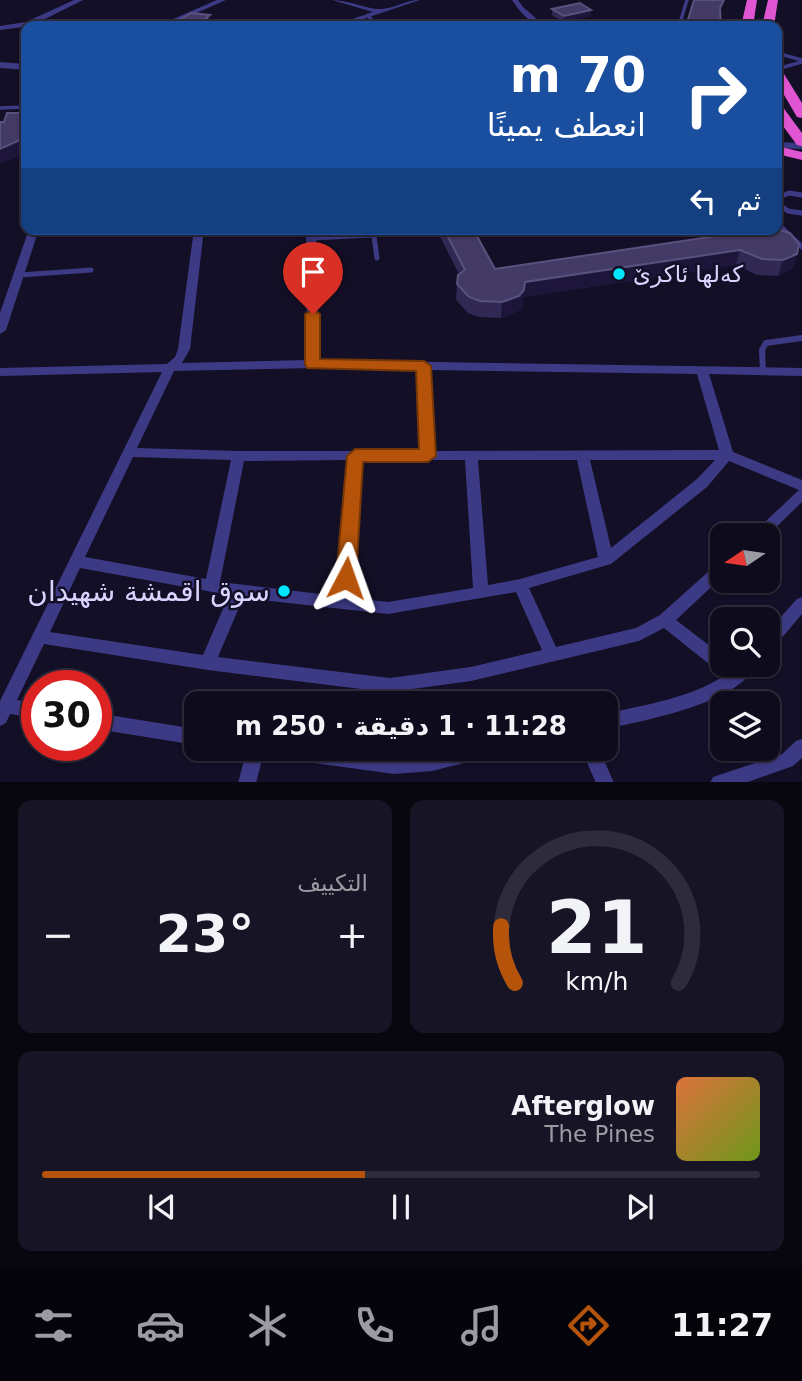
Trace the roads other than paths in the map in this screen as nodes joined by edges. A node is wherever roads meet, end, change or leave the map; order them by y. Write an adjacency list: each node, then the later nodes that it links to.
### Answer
1 (80, 0): 12 (street)
2 (220, 0): 13 (street)
3 (335, 0): 10 (street)
4 (398, 0): 10 (street)
5 (417, 0): 10 (street)
6 (515, 0): 16 (street)
7 (687, 0): 17 (lane)
8 (752, 0): 18 (highway)
9 (773, 0): 19 (highway)
10 (374, 12): 14 (street); 15 (lane)
11 (0, 19): 20 (street)
12 (34, 21)
13 (172, 21)
14 (349, 21)
15 (375, 21)
16 (536, 21)
17 (681, 21)
18 (748, 21)
19 (769, 21)
20 (21, 23)
21 (21, 25): 22 (street)
22 (0, 28)
23 (782, 55): 24 (lane)
24 (802, 61): 27 (lane)
25 (0, 65): 26 (street)
26 (21, 67)
27 (782, 69)
28 (0, 73): 29 (street)
29 (21, 75)
30 (782, 79): 31 (highway)
31 (800, 106)
32 (21, 107): 33 (lane)
33 (0, 108)
34 (782, 128): 36 (highway)
35 (782, 138): 36 (street)
36 (801, 141): 37 (street)
37 (782, 147)
38 (782, 150): 39 (highway)
39 (802, 156)
40 (802, 194): 41 (lane)
41 (782, 199)
42 (782, 207): 43 (lane)
43 (802, 213)
44 (782, 228): 49 (lane)
45 (32, 235): 52 (street)
46 (198, 235): 57 (street)
47 (312, 235): 55 (street)
48 (373, 235): 50 (lane)
49 (802, 247)
50 (377, 258)
51 (91, 270): 52 (lane)
52 (20, 275): 53 (street)
53 (0, 330)
54 (802, 338): 59 (lane)
55 (313, 364): 56 (street); 57 (street)
56 (424, 366): 58 (street); 66 (street)
57 (169, 369): 60 (street); 62 (street)
58 (701, 369): 59 (street); 63 (street)
59 (763, 371): 61 (street)
60 (0, 372)
61 (802, 372)
62 (128, 452): 64 (street); 73 (street)
63 (727, 455): 68 (street); 69 (street); 72 (street)
64 (238, 456): 65 (street); 75 (street)
65 (355, 456): 66 (street); 79 (street)
66 (428, 456): 67 (street)
67 (471, 456): 68 (street); 78 (street)
68 (583, 456): 72 (street)
69 (802, 486)
70 (802, 494): 71 (street)
71 (771, 523)
72 (606, 560): 76 (street)
73 (76, 561): 75 (street); 83 (street)
74 (710, 579): 81 (street)
75 (212, 584): 77 (street)
76 (520, 585): 78 (street); 85 (street)
77 (238, 591): 79 (street); 86 (street)
78 (481, 592): 79 (street)
79 (344, 602)
80 (802, 603): 82 (street)
81 (665, 620): 84 (street); 85 (street)
82 (780, 628)
83 (42, 637): 86 (street); 91 (street)
84 (710, 650)
85 (552, 655): 88 (street)
86 (208, 663): 88 (street)
87 (733, 677): 92 (street)
88 (370, 685): 89 (street)
89 (369, 691)
90 (21, 711): 91 (street)
91 (3, 712)
92 (618, 718)
93 (112, 724): 94 (street)
94 (184, 735)
95 (802, 747): 102 (street)
96 (253, 761): 100 (street)
97 (378, 761): 98 (street)
98 (440, 761)
99 (595, 761): 101 (street)
100 (247, 782)
101 (605, 782)
102 (719, 782)

